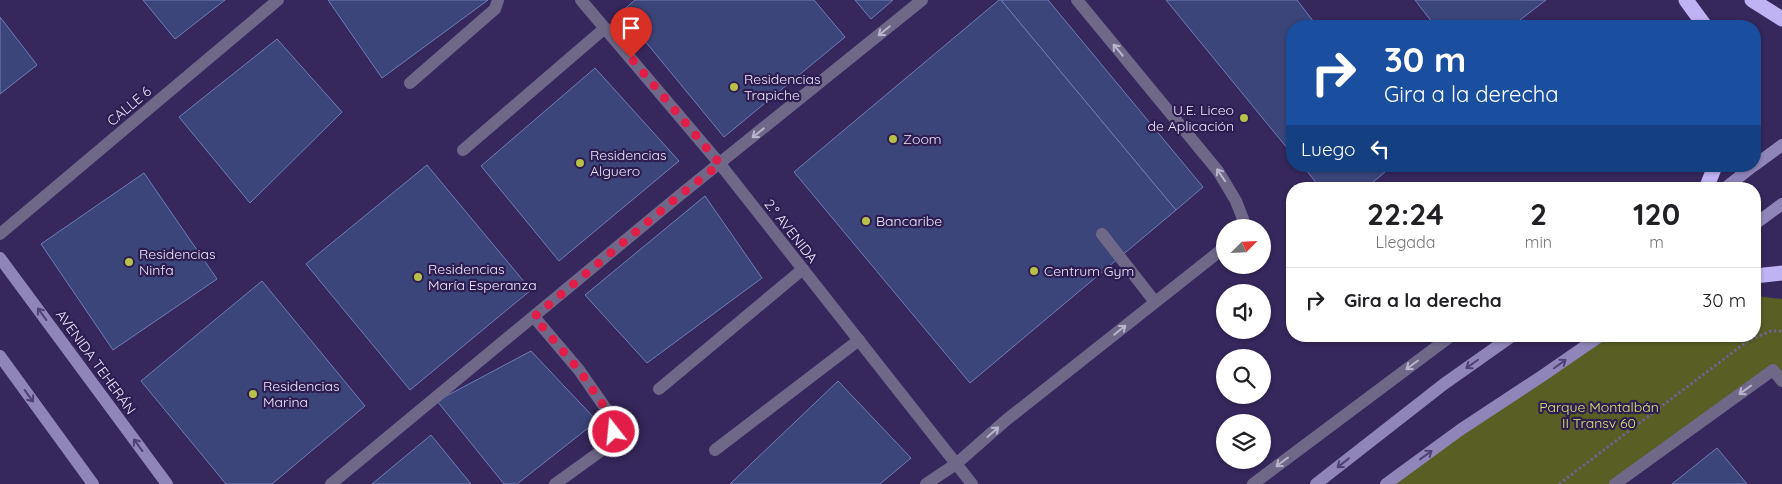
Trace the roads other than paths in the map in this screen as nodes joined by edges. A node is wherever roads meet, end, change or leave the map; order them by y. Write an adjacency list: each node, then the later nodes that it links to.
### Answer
1 (278, 0): 21 (street, CALLE 6)
2 (498, 0): 11 (street)
3 (581, 0): 10 (street, 2.° AVENIDA)
4 (922, 0): 15 (street, one-way to 15)
5 (1077, 0): 19 (street, one-way to 5)
6 (1686, 0): 9 (highway)
7 (1752, 0): 8 (highway)
8 (1782, 19)
9 (1700, 20)
10 (605, 28): 13 (street); 15 (street, 2.° AVENIDA)
11 (410, 83)
12 (1782, 145): 14 (main road)
13 (463, 150)
14 (1761, 161)
15 (720, 164): 25 (street, 2.° AVENIDA); 29 (street)
16 (1746, 172): 17 (main road)
17 (1733, 182)
18 (1782, 204): 20 (main road)
19 (1243, 219)
20 (1761, 220)
21 (0, 234)
22 (1102, 234): 28 (street)
23 (1216, 254): 28 (street)
24 (0, 258): 41 (main road, AVENIDA TEHERÁN, one-way to 24)
25 (803, 269): 30 (street, 2.° AVENIDA); 36 (street)
26 (1782, 273): 27 (highway)
27 (1761, 275)
28 (1155, 302): 38 (street, one-way to 28)
29 (534, 317): 42 (street); 43 (street)
30 (859, 340): 37 (street); 38 (street, 2.° AVENIDA)
31 (1443, 342): 46 (street, one-way to 46)
32 (1504, 342): 47 (main road, one-way to 47)
33 (1591, 342): 48 (main road, one-way to 33)
34 (0, 356): 40 (main road, one-way to 40)
35 (1782, 381): 39 (street, one-way to 39)
36 (659, 389)
37 (715, 450)
38 (956, 464): 44 (street); 45 (street, 2.° AVENIDA)
39 (1629, 479): 49 (street)
40 (93, 484)
41 (167, 484)
42 (332, 484)
43 (555, 484)
44 (926, 484)
45 (972, 484)
46 (1253, 484)
47 (1316, 484)
48 (1386, 484)
49 (1615, 484)

